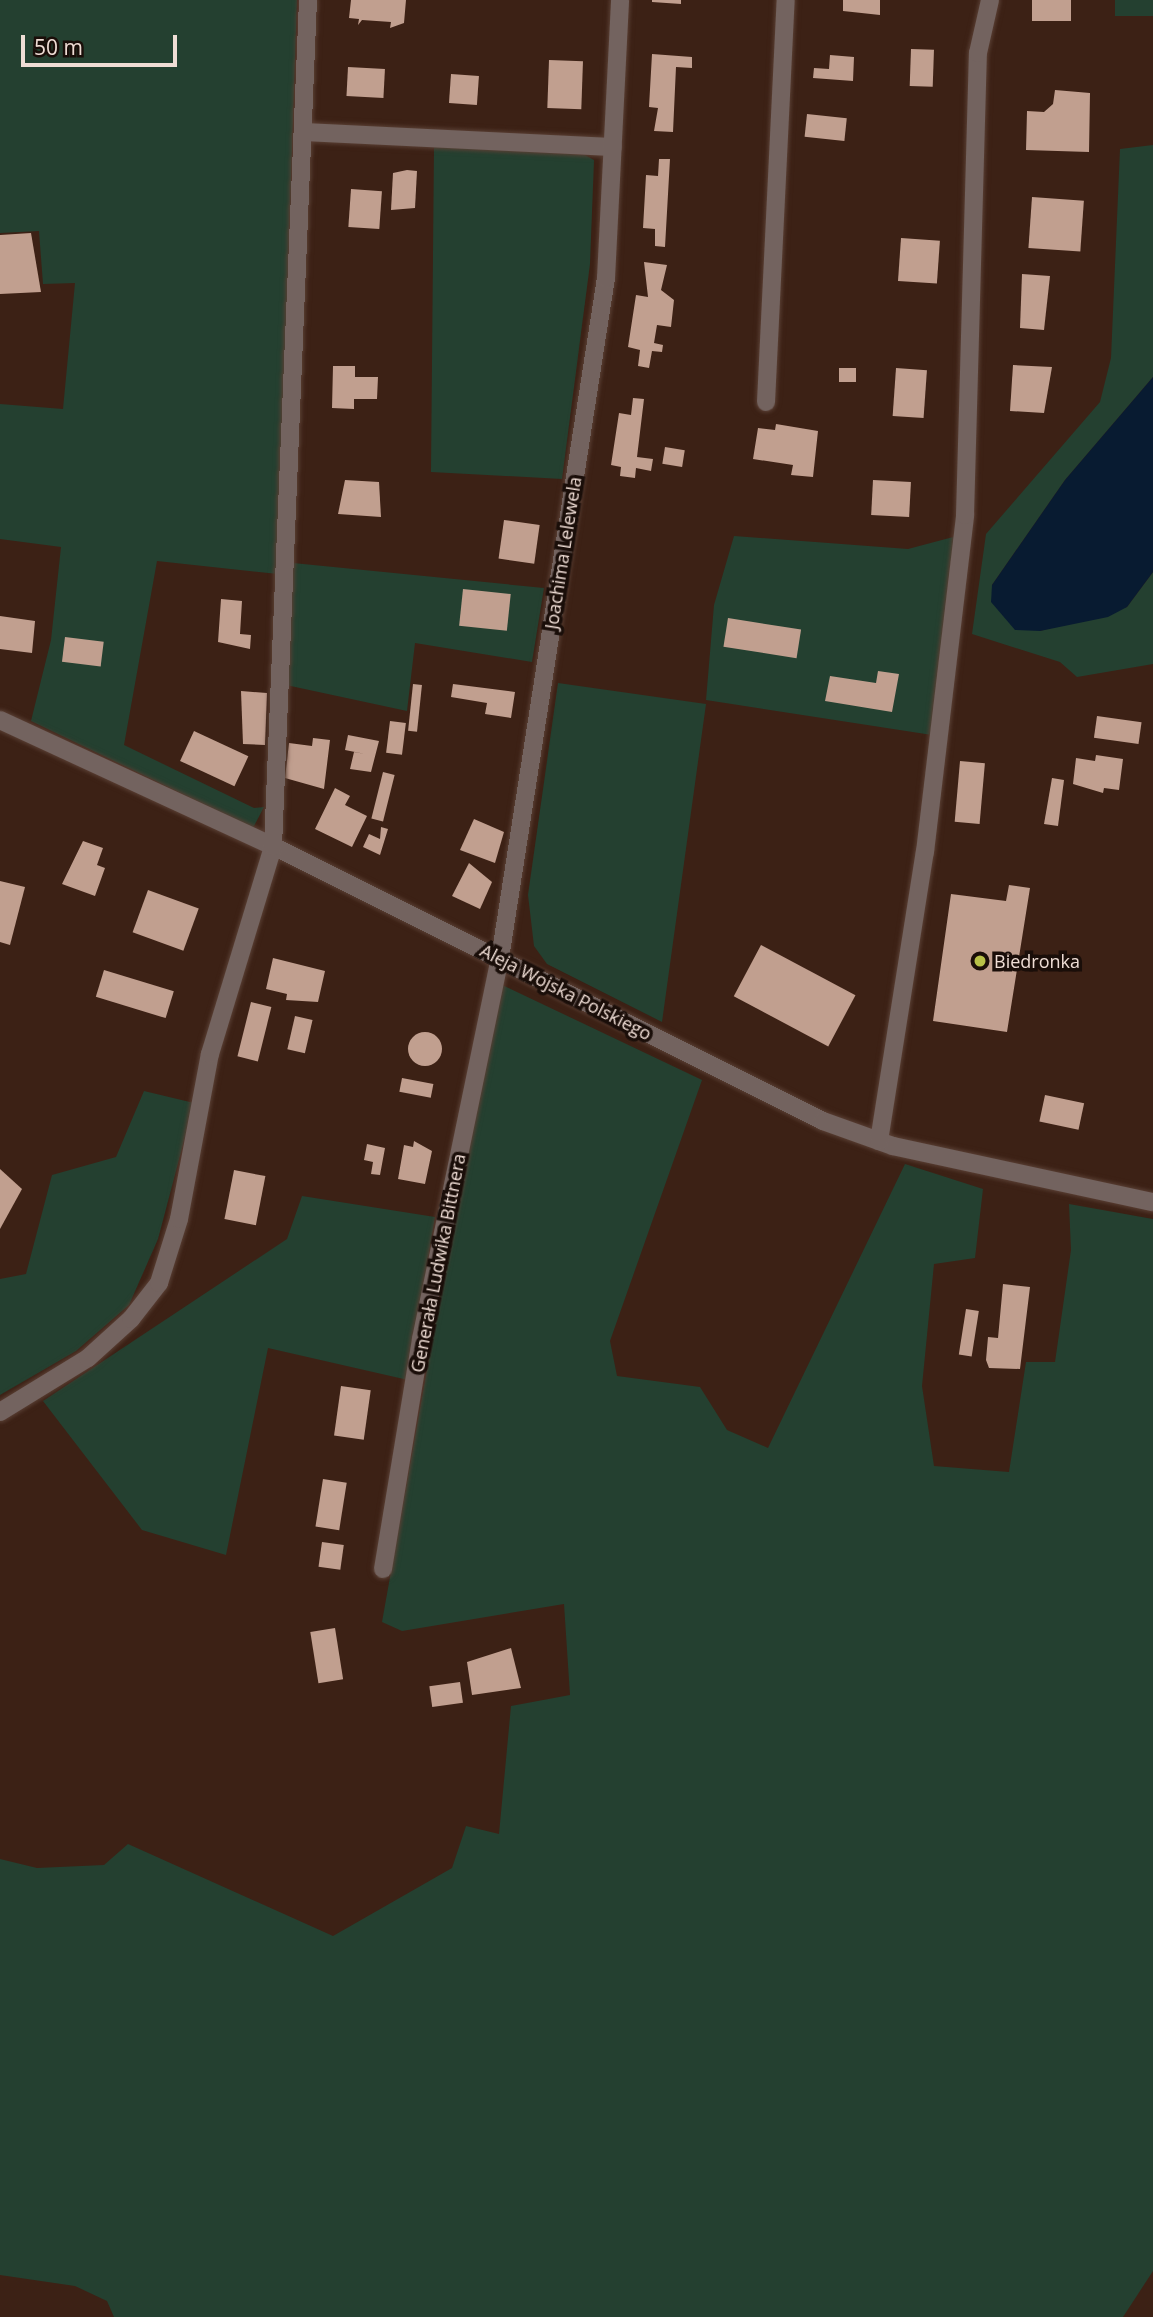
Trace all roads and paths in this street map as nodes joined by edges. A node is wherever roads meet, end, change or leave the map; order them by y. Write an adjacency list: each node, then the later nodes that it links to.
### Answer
1 (307, 0): 5 (street)
2 (620, 0): 6 (street, Joachima Lelewela)
3 (786, 0): 7 (street)
4 (990, 0): 11 (street)
5 (303, 132): 6 (street); 9 (street)
6 (613, 147): 10 (street, Joachima Lelewela)
7 (766, 402)
8 (0, 720): 9 (street, Aleja Wojska Polskiego)
9 (273, 846): 10 (street, Aleja Wojska Polskiego); 13 (street)
10 (500, 958): 11 (street, Aleja Wojska Polskiego); 14 (street, Generała Ludwika Bittnera)
11 (879, 1141): 12 (street, Aleja Wojska Polskiego)
12 (1153, 1202)
13 (0, 1412)
14 (383, 1569)

